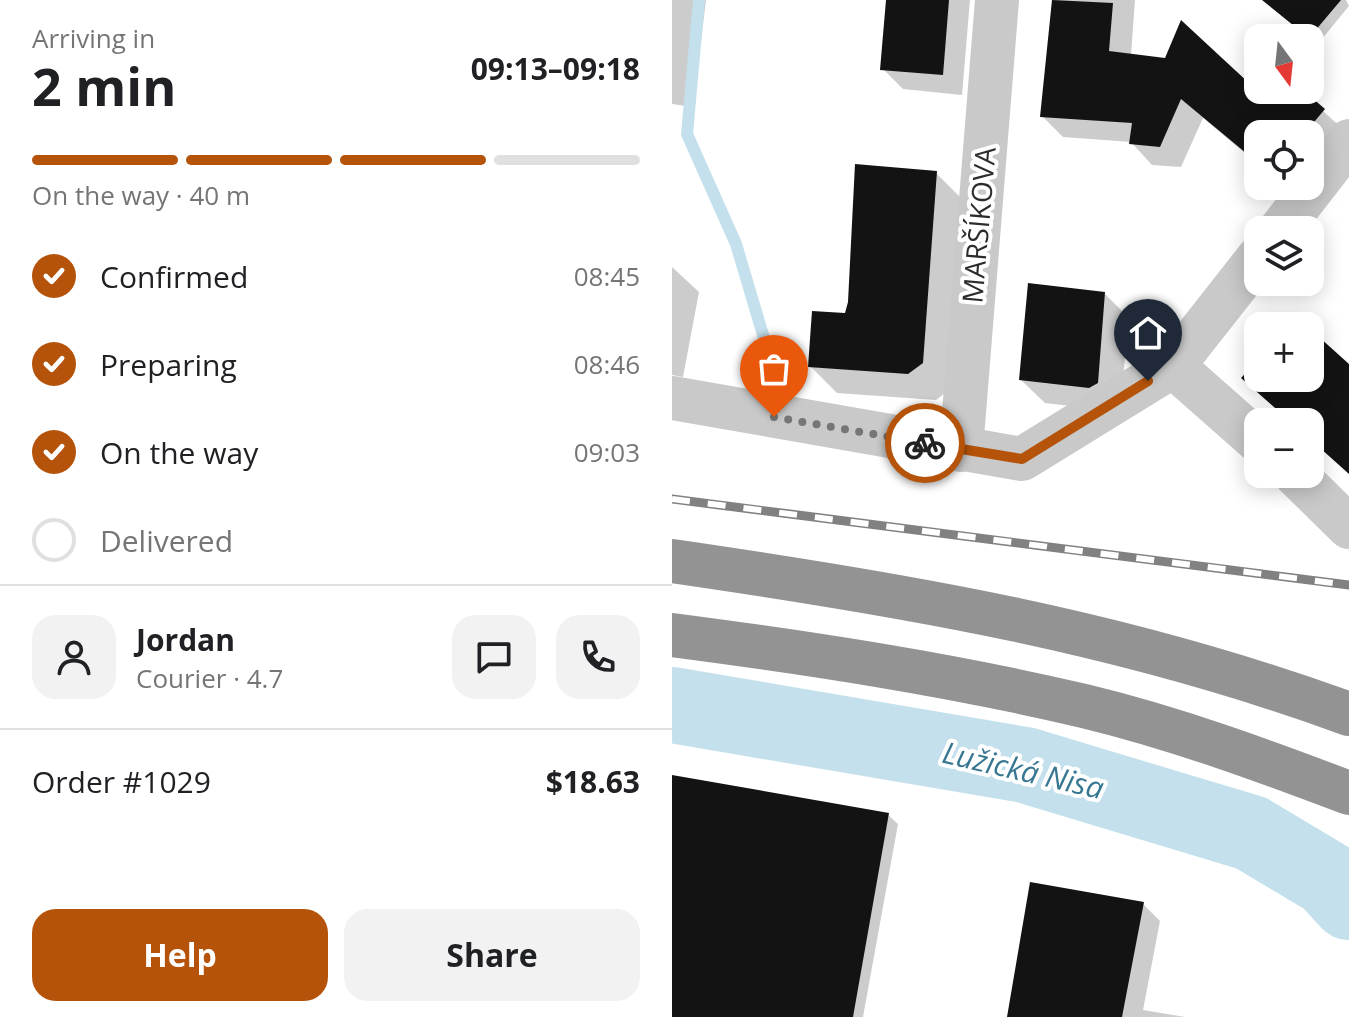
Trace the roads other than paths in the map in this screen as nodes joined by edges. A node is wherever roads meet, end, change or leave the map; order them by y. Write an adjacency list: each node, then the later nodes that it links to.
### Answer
1 (997, 0): 8 (street, MARŠÍKOVA)
2 (1349, 141): 3 (street)
3 (1291, 216)
4 (1244, 276): 5 (street)
5 (1173, 366): 7 (street); 8 (street)
6 (672, 398): 8 (street)
7 (1244, 429)
8 (961, 450)
9 (1309, 488): 10 (street)
10 (1349, 527)
11 (672, 561): 13 (highway)
12 (672, 635): 14 (highway)
13 (1349, 714)
14 (1349, 793)

